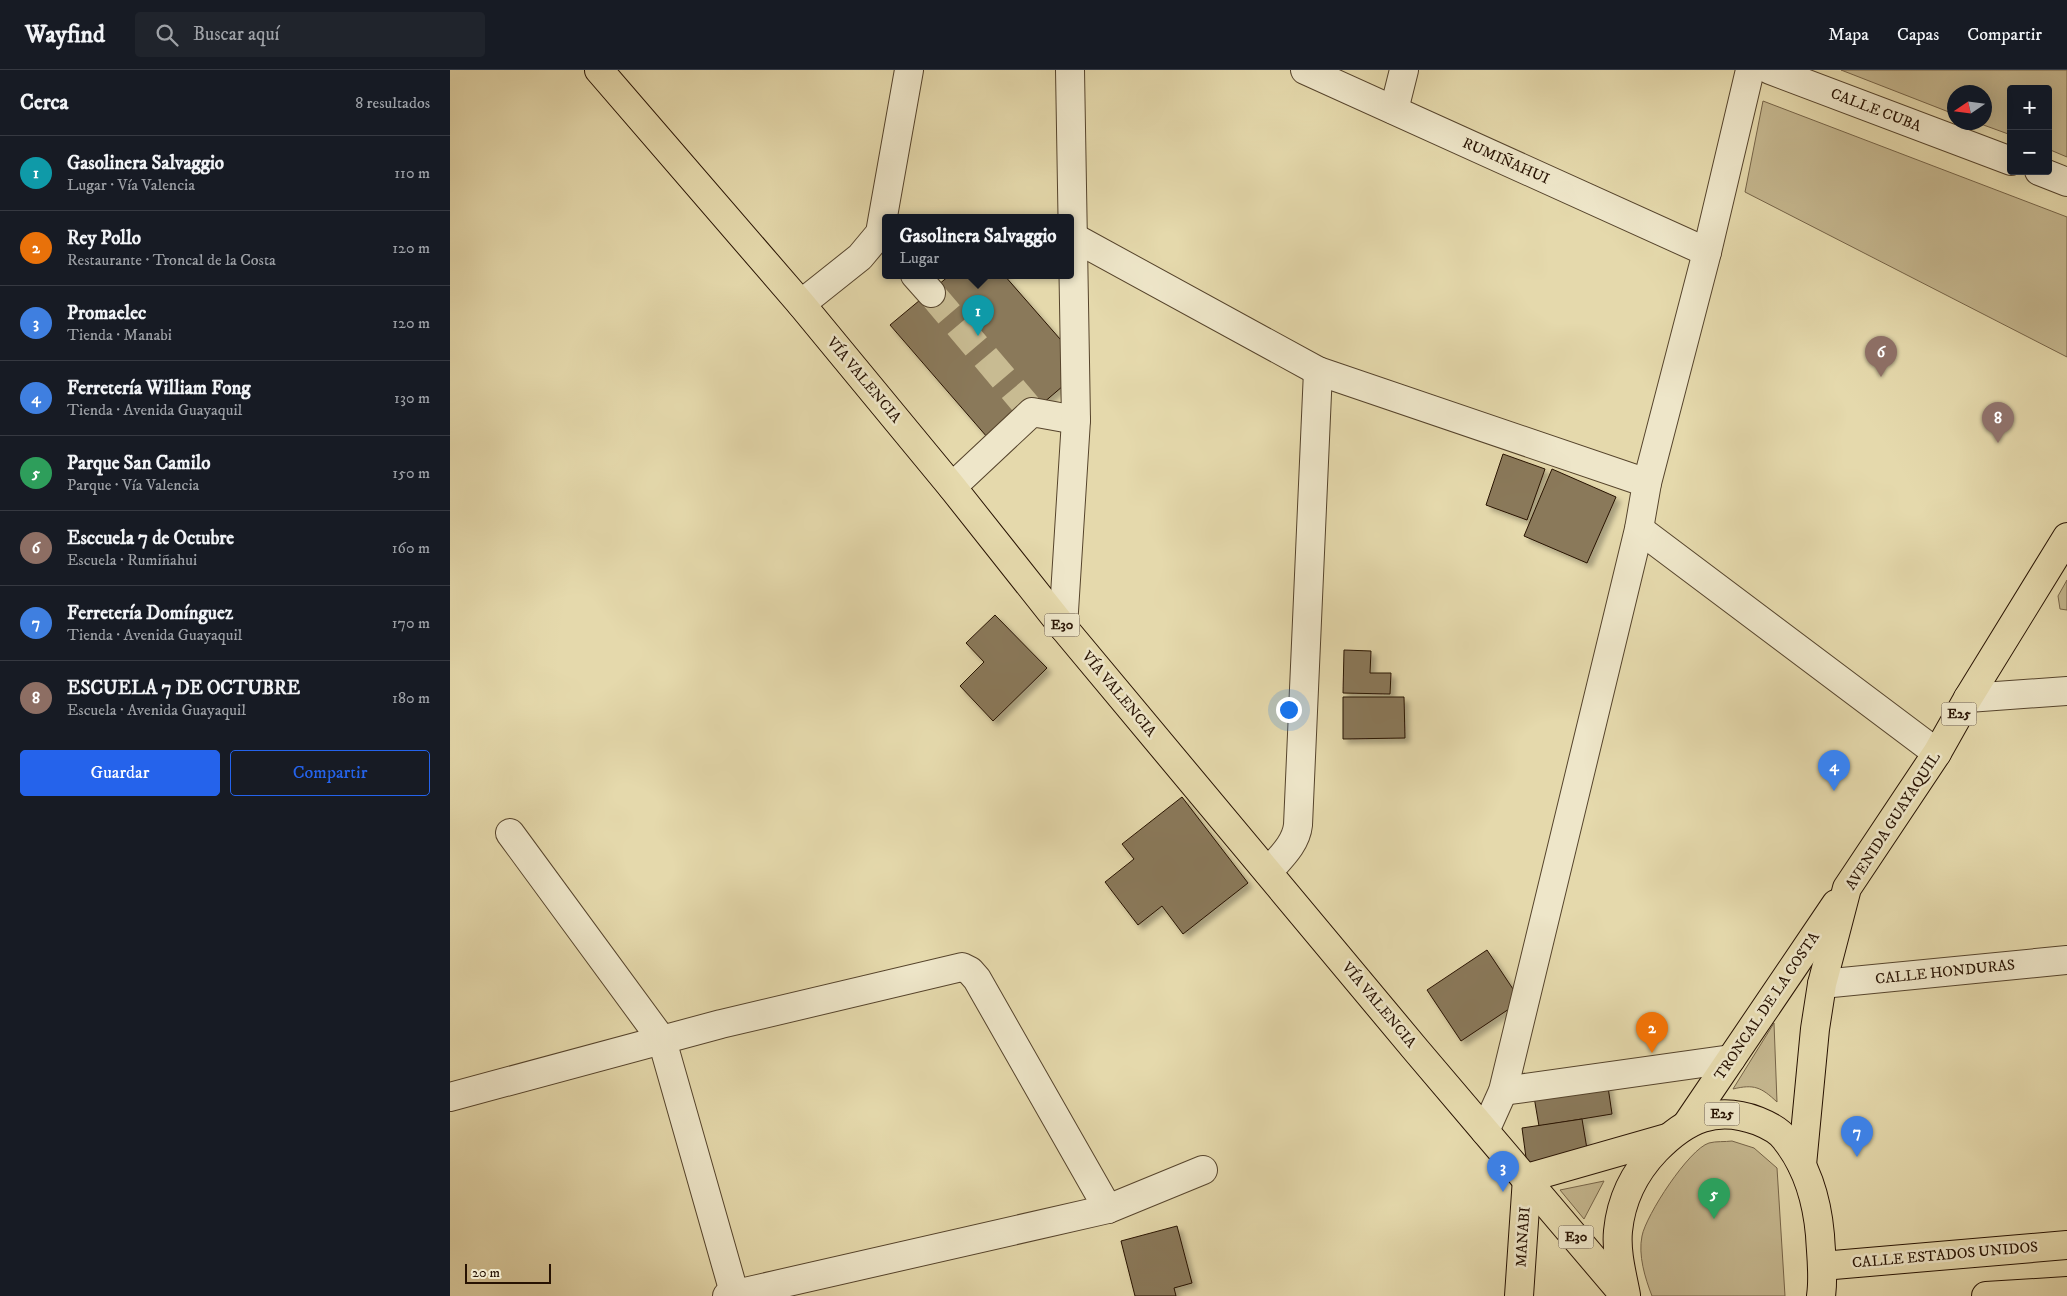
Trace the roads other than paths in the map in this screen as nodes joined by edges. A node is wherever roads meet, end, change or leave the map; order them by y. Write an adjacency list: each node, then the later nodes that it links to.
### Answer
1 (599, 70): 18 (main road, VÍA VALENCIA / E30)
2 (908, 70): 12 (street)
3 (1070, 70): 13 (street)
4 (1305, 70): 8 (street, RUMIÑAHUI)
5 (1404, 70): 8 (street)
6 (1750, 70): 16 (street)
7 (1770, 70): 9 (street, CALLE CUBA)
8 (1394, 110): 16 (street, RUMIÑAHUI)
9 (2007, 159)
10 (2049, 175): 11 (street)
11 (2067, 182)
12 (886, 214)
13 (1073, 214)
14 (882, 237): 18 (street)
15 (1074, 238): 19 (street)
16 (1707, 252): 21 (street)
17 (1074, 279): 20 (street)
18 (801, 304): 22 (main road, VÍA VALENCIA / E30)
19 (1318, 371): 21 (street); 30 (street)
20 (1076, 420): 22 (street); 25 (street)
21 (1646, 483): 23 (street)
22 (952, 487): 25 (main road, VÍA VALENCIA / E30)
23 (1639, 530): 28 (street); 36 (street)
24 (2067, 537): 27 (main road, AVENIDA GUAYAQUIL / E25)
25 (1063, 627): 30 (main road, VÍA VALENCIA / E30)
26 (2067, 691): 27 (street)
27 (1968, 698): 28 (main road, AVENIDA GUAYAQUIL / E25)
28 (1937, 753): 31 (main road, AVENIDA GUAYAQUIL / E25)
29 (510, 833): 34 (street)
30 (1268, 872): 38 (main road, VÍA VALENCIA / E30)
31 (1847, 888): 33 (main road, AVENIDA GUAYAQUIL / E25); 35 (main road, TRONCAL DE LA COSTA / E25)
32 (2067, 960): 33 (street, CALLE HONDURAS)
33 (1822, 984): 40 (main road, AVENIDA GUAYAQUIL / E25)
34 (662, 1040): 37 (street); 43 (street); 47 (street)
35 (1731, 1059): 36 (street); 39 (main road, TRONCAL DE LA COSTA / E25)
36 (1503, 1091): 38 (street)
37 (450, 1096)
38 (1486, 1131): 42 (main road, VÍA VALENCIA / E30)
39 (1678, 1131): 40 (main road, E25); 42 (main road); 49 (main road, E25)
40 (1802, 1165): 45 (main road, E25)
41 (1203, 1170): 43 (street)
42 (1527, 1178): 48 (main road, MANABI); 49 (main road, VÍA VALENCIA / E30)
43 (1108, 1209): 47 (street)
44 (2067, 1245): 45 (main road, CALLE ESTADOS UNIDOS)
45 (1822, 1266): 50 (main road, E25)
46 (2067, 1291): 51 (main road)
47 (732, 1295)
48 (1519, 1296)
49 (1626, 1296)
50 (1821, 1296)
51 (1986, 1296)

